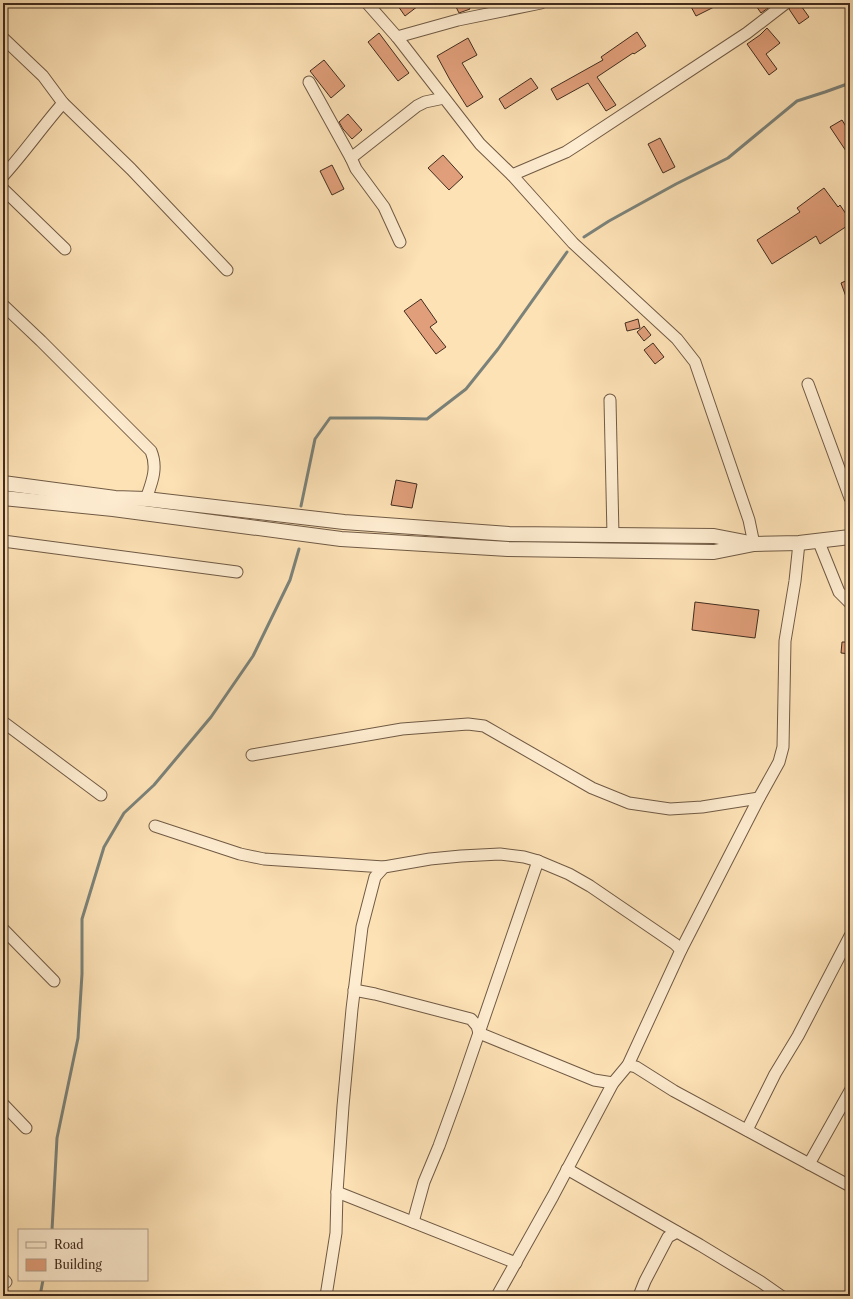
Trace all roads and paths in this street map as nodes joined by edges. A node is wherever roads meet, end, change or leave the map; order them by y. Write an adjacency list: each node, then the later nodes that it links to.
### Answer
1 (367, 3): 4 (street)
2 (541, 3): 4 (street)
3 (786, 3): 10 (street)
4 (397, 37): 7 (street)
5 (3, 38): 8 (street)
6 (309, 82): 9 (street)
7 (444, 98): 9 (street); 10 (street)
8 (64, 103): 11 (street); 15 (street)
9 (351, 158): 13 (street)
10 (512, 175): 28 (street)
11 (3, 176)
12 (3, 189): 14 (street)
13 (400, 242)
14 (65, 249)
15 (227, 270)
16 (3, 305): 22 (street)
17 (808, 384): 21 (street)
18 (610, 400): 23 (street)
19 (3, 483): 22 (street)
20 (3, 498): 28 (street)
21 (850, 498)
22 (146, 499): 23 (street)
23 (613, 534): 28 (street)
24 (850, 537): 25 (street)
25 (818, 540): 27 (street); 30 (street)
26 (3, 541): 29 (street)
27 (799, 542): 28 (street); 34 (street)
28 (754, 544)
29 (238, 572)
30 (850, 604)
31 (3, 722): 33 (street)
32 (252, 755): 34 (street)
33 (101, 795)
34 (759, 798): 40 (street)
35 (155, 826): 37 (street)
36 (538, 861): 37 (street); 40 (street); 43 (street)
37 (384, 867): 42 (street)
38 (3, 929): 41 (street)
39 (850, 936): 49 (street)
40 (681, 950): 44 (street)
41 (54, 981)
42 (354, 990): 43 (street); 53 (street)
43 (479, 1033): 45 (street); 54 (street)
44 (628, 1065): 45 (street); 49 (street)
45 (613, 1083): 51 (street)
46 (850, 1092): 50 (street)
47 (3, 1104): 48 (street)
48 (26, 1128)
49 (747, 1130): 50 (street)
50 (809, 1164): 52 (street)
51 (567, 1169): 55 (street); 56 (street)
52 (850, 1186)
53 (337, 1192): 54 (street); 57 (street)
54 (413, 1222): 56 (street)
55 (677, 1232): 59 (street); 60 (street)
56 (516, 1263): 58 (street)
57 (326, 1296)
58 (497, 1296)
59 (639, 1296)
60 (781, 1296)

